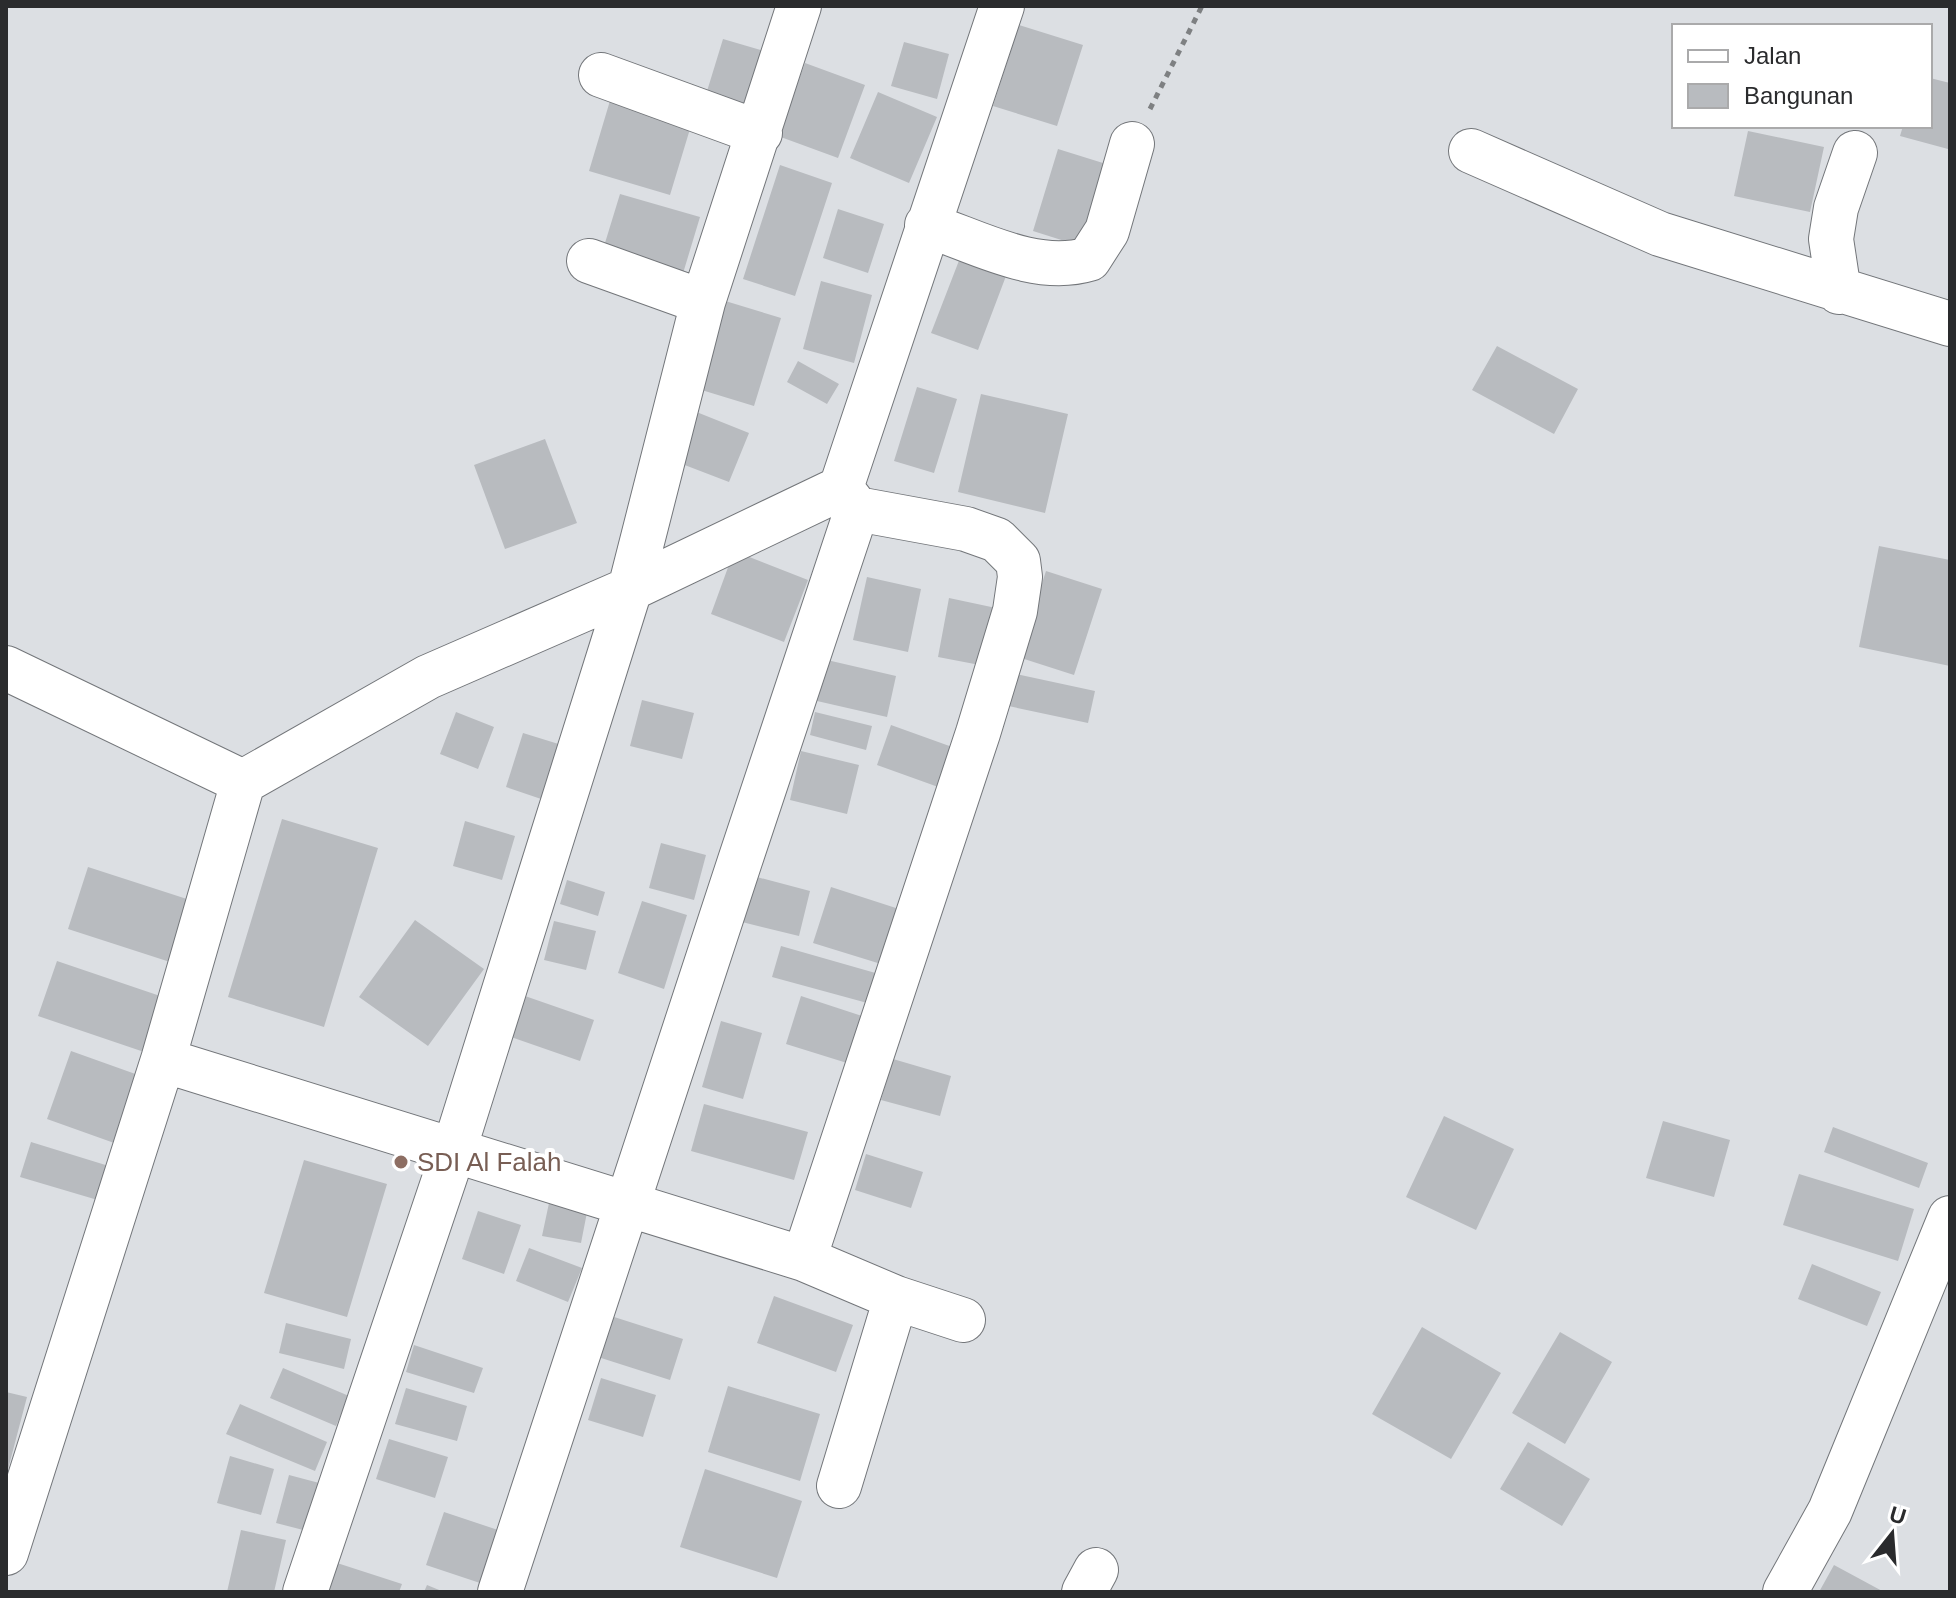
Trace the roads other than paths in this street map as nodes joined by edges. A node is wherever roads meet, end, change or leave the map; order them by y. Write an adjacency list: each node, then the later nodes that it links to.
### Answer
1 (799, 6): 4 (street)
2 (1002, 6): 8 (street)
3 (601, 75): 4 (street)
4 (760, 133): 11 (street)
5 (1132, 144): 8 (street)
6 (1471, 151): 10 (street)
7 (1855, 153): 10 (street)
8 (927, 225): 13 (street)
9 (589, 261): 11 (street)
10 (1839, 292): 12 (street)
11 (703, 302): 14 (street)
12 (1950, 324)
13 (849, 498): 14 (street); 19 (street); 21 (street)
14 (630, 589): 16 (street); 18 (street)
15 (6, 668): 16 (street)
16 (243, 782): 17 (street)
17 (163, 1060): 18 (street); 25 (street)
18 (454, 1150): 19 (street); 26 (street)
19 (630, 1204): 21 (street); 27 (street)
20 (1950, 1218): 28 (street)
21 (804, 1259): 22 (street)
22 (896, 1298): 23 (street); 24 (street)
23 (963, 1320)
24 (839, 1486)
25 (6, 1553)
26 (305, 1592)
27 (500, 1592)
28 (1785, 1592)

